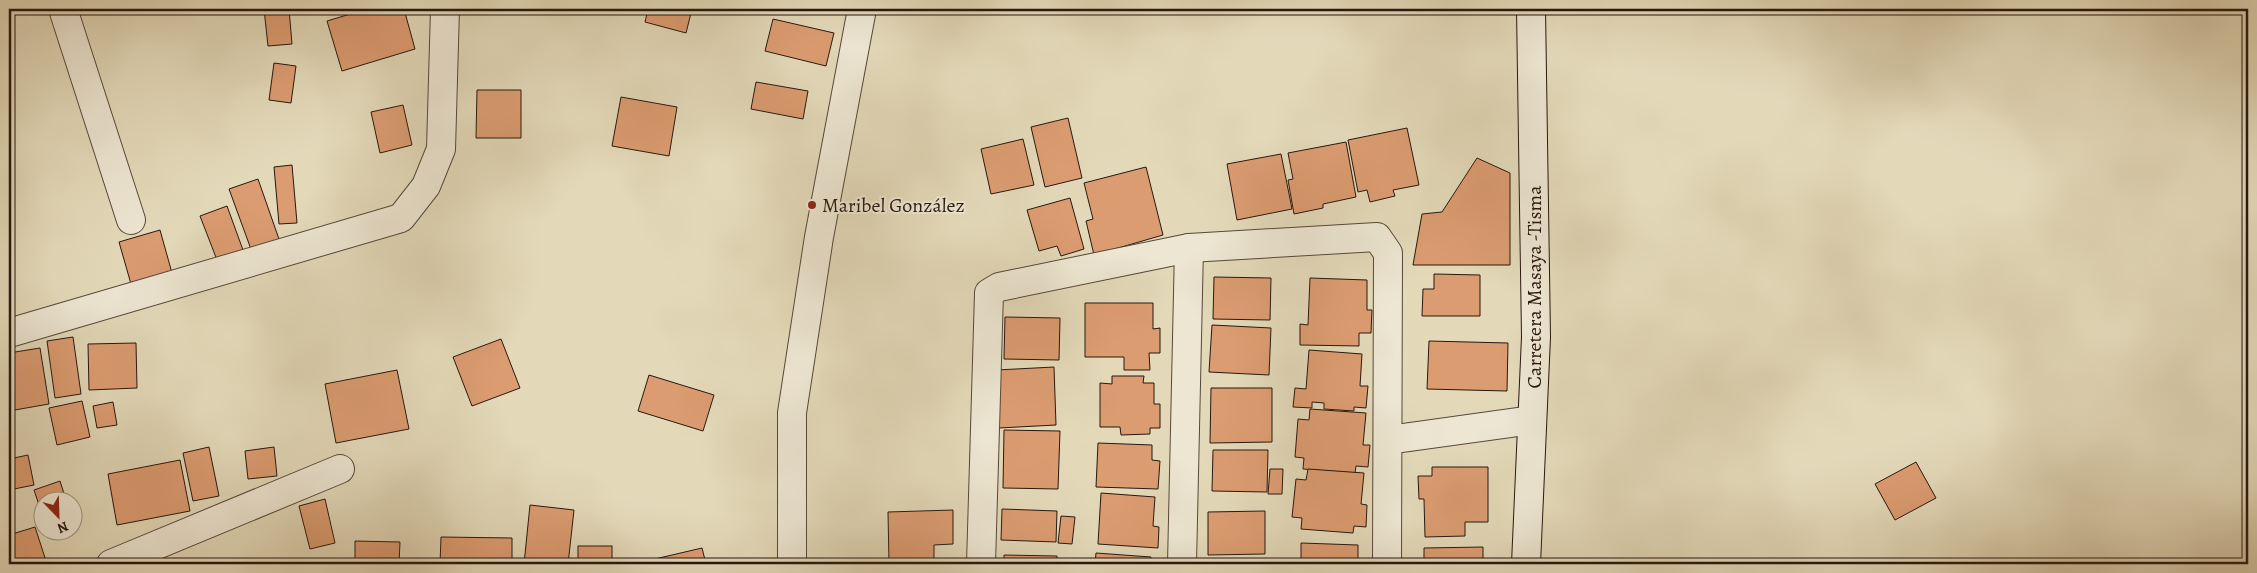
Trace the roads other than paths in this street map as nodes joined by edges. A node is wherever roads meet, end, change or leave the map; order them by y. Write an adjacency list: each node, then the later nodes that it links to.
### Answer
1 (63, 9): 5 (street)
2 (445, 9): 7 (street)
3 (862, 9): 12 (street)
4 (1530, 9): 8 (street, Carretera Masaya -Tisma)
5 (131, 220)
6 (1189, 248): 9 (street); 13 (street); 14 (street)
7 (9, 333)
8 (1532, 420): 9 (street); 16 (street, Carretera Masaya -Tisma)
9 (1388, 440): 15 (street)
10 (340, 470): 11 (street)
11 (111, 564)
12 (792, 564)
13 (981, 564)
14 (1182, 564)
15 (1386, 564)
16 (1526, 564)

